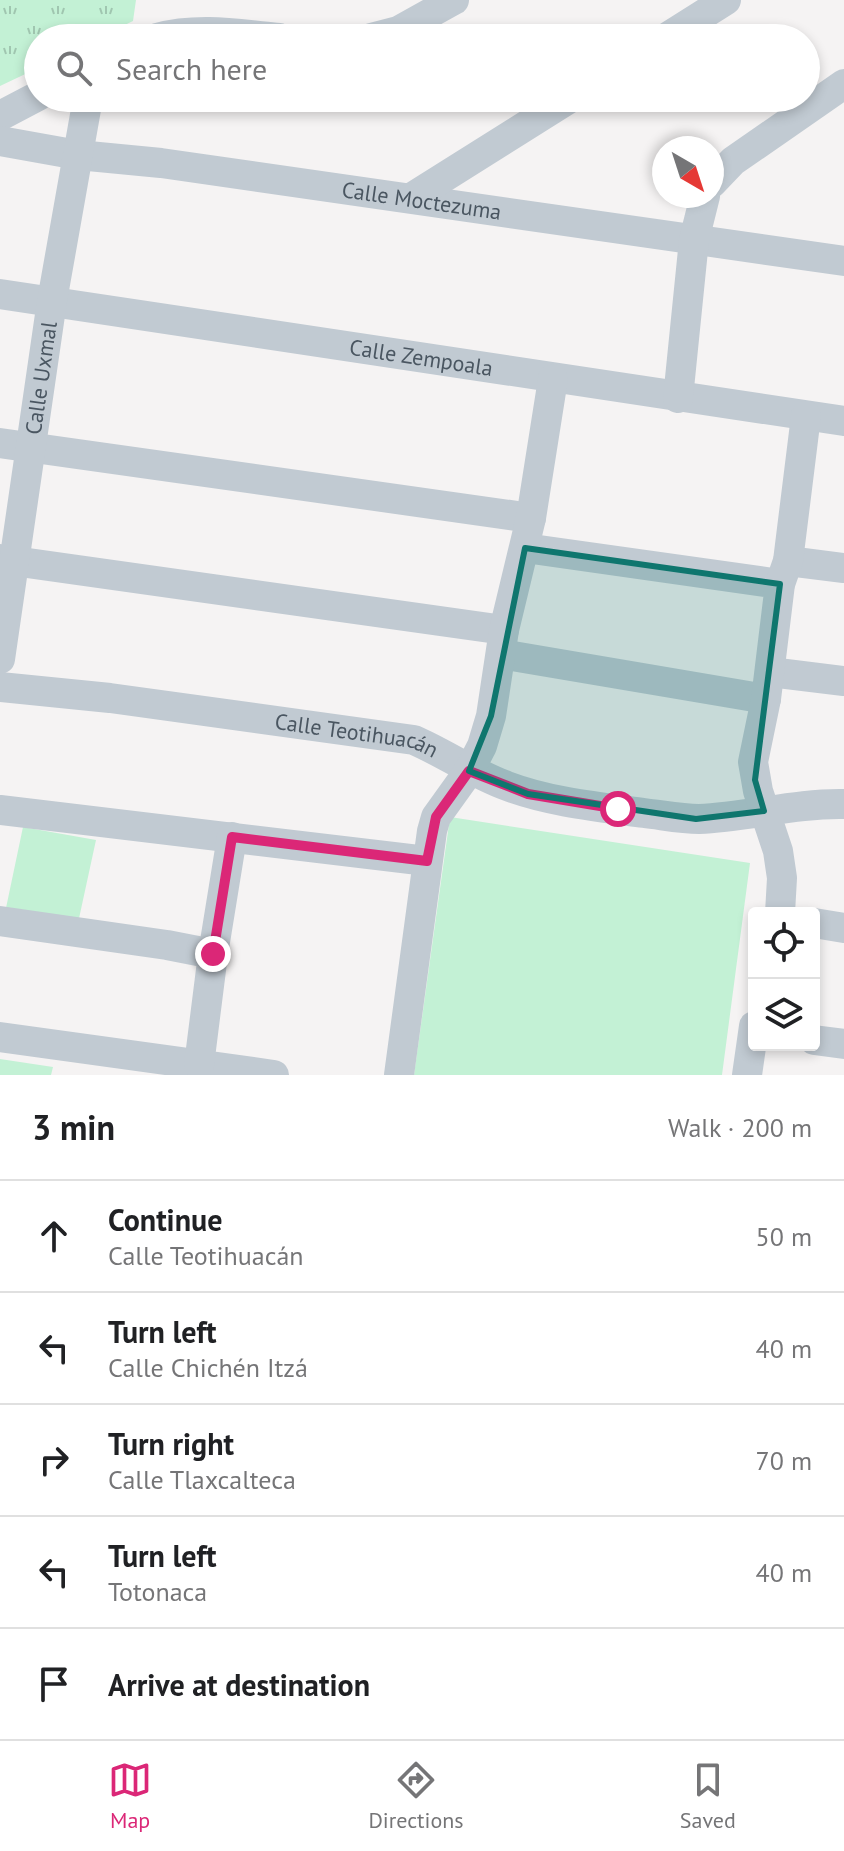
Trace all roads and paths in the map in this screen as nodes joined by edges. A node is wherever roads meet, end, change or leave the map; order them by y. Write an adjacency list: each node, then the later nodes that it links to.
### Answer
1 (454, 0): 3 (street)
2 (726, 0): 4 (street)
3 (411, 24)
4 (688, 24)
5 (844, 84): 6 (street)
6 (820, 99)
7 (24, 103): 12 (street)
8 (820, 107): 13 (street)
9 (86, 112): 15 (street, Calle Uxmal)
10 (548, 112): 17 (street)
11 (802, 112): 16 (street)
12 (0, 116)
13 (844, 116)
14 (0, 141): 15 (street, Calle Moctezuma)
15 (78, 155): 17 (street, Calle Moctezuma); 22 (street, Calle Uxmal)
16 (724, 170)
17 (411, 198): 19 (street, Calle Moctezuma)
18 (702, 208): 19 (street)
19 (694, 240): 20 (street, Calle Moctezuma); 24 (street)
20 (844, 261)
21 (0, 294): 22 (street, Calle Zempoala)
22 (52, 301): 23 (street, Calle Zempoala); 28 (street, Calle Uxmal)
23 (553, 379): 24 (street, Calle Zempoala); 29 (street)
24 (678, 398): 25 (street, Calle Zempoala)
25 (806, 416): 26 (street, Calle Zempoala); 33 (street)
26 (844, 421)
27 (0, 443): 28 (street)
28 (31, 448): 29 (street); 31 (street, Calle Uxmal)
29 (531, 518): 30 (street)
30 (525, 548): 33 (street); 34 (street)
31 (7, 560): 34 (street); 35 (street, Calle Uxmal)
32 (844, 568): 33 (street)
33 (784, 572): 37 (street)
34 (503, 642): 37 (street); 39 (street)
35 (0, 659)
36 (844, 681): 37 (street)
37 (768, 685): 42 (street)
38 (0, 687): 39 (street, Calle Teotihuacán)
39 (469, 771): 42 (street, Calle Teotihuacán); 44 (street)
40 (844, 804): 42 (street, Calle Teotihuacán)
41 (0, 810): 43 (street)
42 (764, 811): 45 (street)
43 (232, 837): 44 (street); 49 (street)
44 (427, 861): 56 (street)
45 (780, 907)
46 (0, 921): 49 (street)
47 (820, 924): 48 (street)
48 (844, 928)
49 (213, 954): 54 (street)
50 (0, 1037): 54 (street)
51 (820, 1041): 52 (street)
52 (844, 1044)
53 (751, 1051): 57 (street)
54 (199, 1065): 55 (street)
55 (274, 1075)
56 (399, 1075)
57 (747, 1075)

